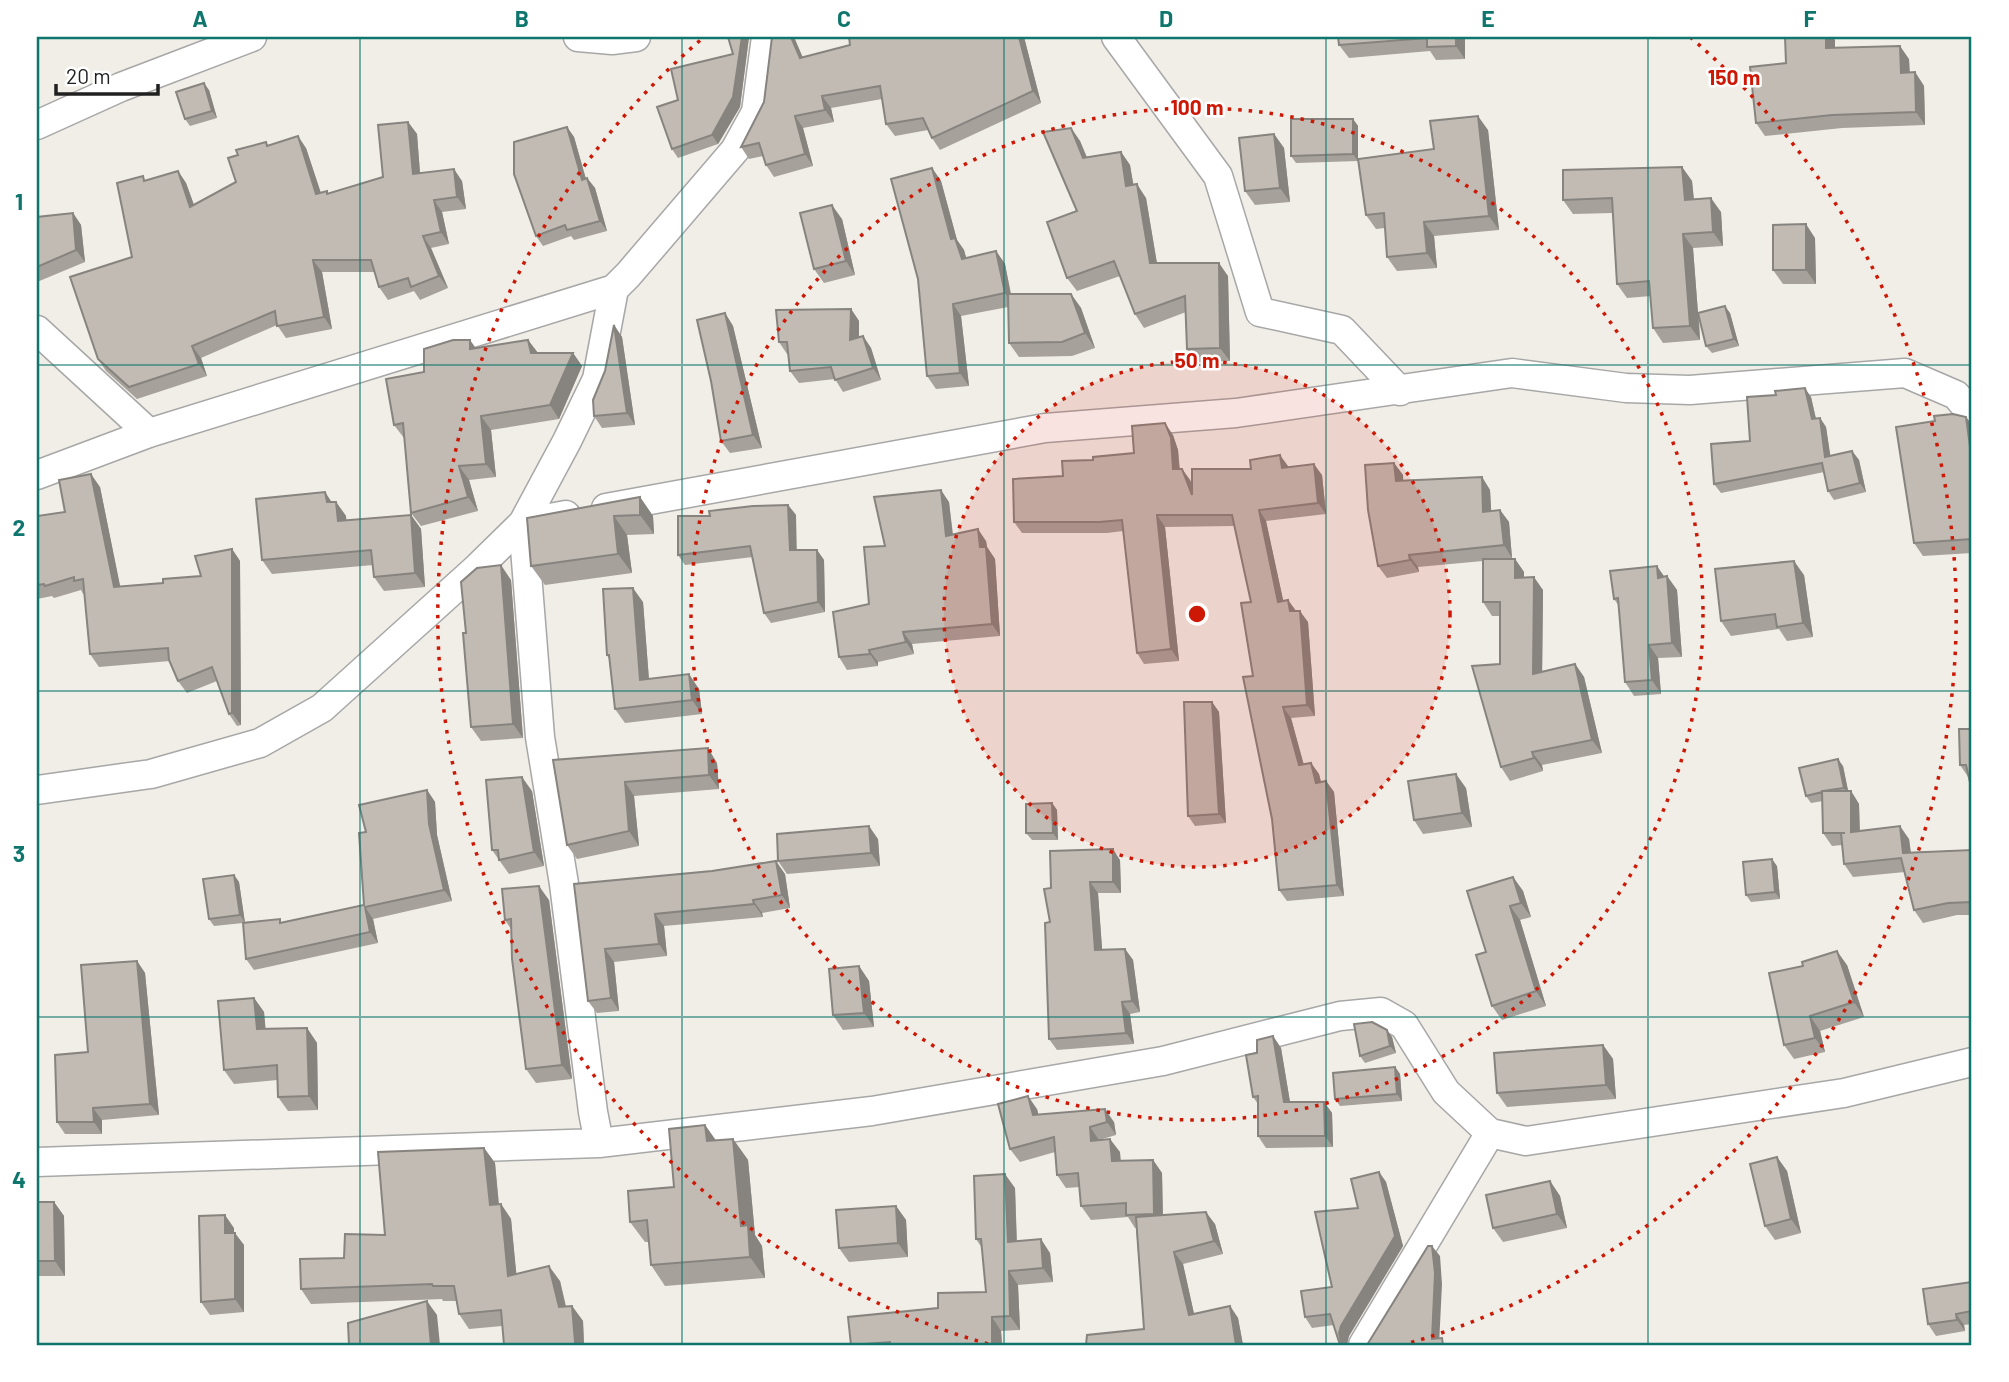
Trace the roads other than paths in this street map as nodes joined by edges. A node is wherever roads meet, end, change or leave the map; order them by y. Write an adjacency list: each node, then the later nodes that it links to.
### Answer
1 (252, 37): 6 (street)
2 (578, 37): 3 (street)
3 (636, 37)
4 (766, 37): 7 (street)
5 (1116, 37): 9 (street)
6 (37, 125)
7 (614, 289): 11 (street); 13 (street)
8 (37, 330): 11 (street)
9 (1400, 391): 10 (street); 13 (street)
10 (1972, 414)
11 (149, 433): 12 (street)
12 (37, 475)
13 (523, 523): 14 (street); 17 (street)
14 (37, 790)
15 (1972, 1062): 16 (street)
16 (1490, 1133): 17 (street); 19 (street)
17 (599, 1143): 18 (street)
18 (37, 1163)
19 (1363, 1345)

